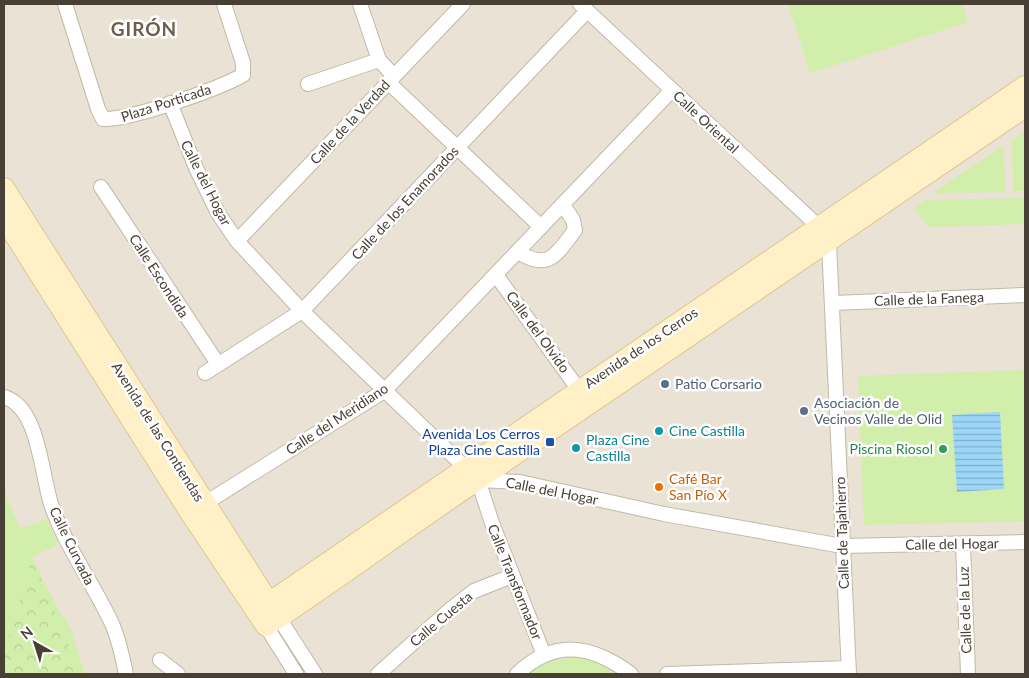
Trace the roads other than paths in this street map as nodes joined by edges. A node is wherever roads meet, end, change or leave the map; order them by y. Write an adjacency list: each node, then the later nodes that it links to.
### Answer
1 (65, 4): 11 (street, Plaza Porticada)
2 (224, 4): 11 (street, Plaza Porticada)
3 (360, 4): 6 (street)
4 (463, 4): 7 (street, Calle de la Verdad)
5 (583, 7): 10 (street, Calle Oriental); 13 (street, Calle de los Enamorados)
6 (379, 60): 7 (street); 8 (street)
7 (391, 79): 13 (street); 20 (street, Calle de la Verdad)
8 (308, 84)
9 (1025, 86): 18 (street, Avenida de los Cerros)
10 (672, 90): 16 (street, Calle del Meridiano); 18 (street, Calle Oriental)
11 (170, 103): 20 (street, Calle del Hogar)
12 (1025, 107): 21 (street, Avenida de los Cerros)
13 (457, 148): 19 (street); 26 (street, Calle de los Enamorados)
14 (101, 187): 27 (street, Calle Escondida)
15 (4, 188): 36 (street, Avenida de las Contiendas)
16 (563, 204): 19 (street, Calle del Meridiano); 22 (street)
17 (4, 218): 41 (street, Avenida de las Contiendas)
18 (818, 226): 21 (street, Calle Oriental); 29 (street, Avenida de los Cerros)
19 (541, 227): 22 (street, Calle del Meridiano)
20 (237, 241): 26 (street, Calle del Hogar)
21 (830, 243): 25 (street, Calle de Tajahierro); 32 (street, Avenida de los Cerros)
22 (518, 252): 23 (street, Calle del Meridiano)
23 (496, 275): 29 (street, Calle del Olvido); 30 (street, Calle del Meridiano)
24 (1025, 295): 25 (street, Calle de la Fanega)
25 (834, 303): 39 (street, Calle de Tajahierro)
26 (302, 311): 27 (street, Calle de los Enamorados); 30 (street, Calle del Hogar)
27 (218, 364): 28 (street, Calle de los Enamorados)
28 (205, 373)
29 (579, 390): 34 (street, Avenida de los Cerros)
30 (384, 391): 34 (street, Calle del Hogar); 36 (street, Calle del Meridiano)
31 (4, 396): 45 (street, Calle Curvada)
32 (513, 456): 33 (street); 34 (street, Avenida de los Cerros)
33 (520, 482): 34 (street, Calle del Hogar); 39 (street, Calle del Hogar)
34 (479, 488): 35 (street, Avenida de los Cerros); 35 (street, Calle Transformador); 40 (street, Calle Transformador); 41 (street, Avenida de los Cerros)
35 (457, 495): 41 (street, Avenida de los Cerros)
36 (204, 504): 41 (street, Avenida de las Contiendas)
37 (1025, 542): 38 (street, Calle del Hogar)
38 (963, 545): 39 (street, Calle del Hogar); 53 (street, Calle de la Luz)
39 (842, 546): 44 (street, Calle de Tajahierro)
40 (512, 576): 42 (street, Calle Transformador); 49 (street, Calle Cuesta)
41 (268, 615): 47 (street, Avenida de las Contiendas); 48 (street, Avenida de las Contiendas)
42 (544, 655): 50 (street); 51 (street)
43 (160, 660): 46 (street)
44 (849, 671): 52 (street)
45 (126, 674)
46 (178, 674)
47 (296, 674)
48 (314, 674)
49 (378, 674)
50 (517, 674)
51 (631, 674)
52 (667, 674)
53 (968, 674)

